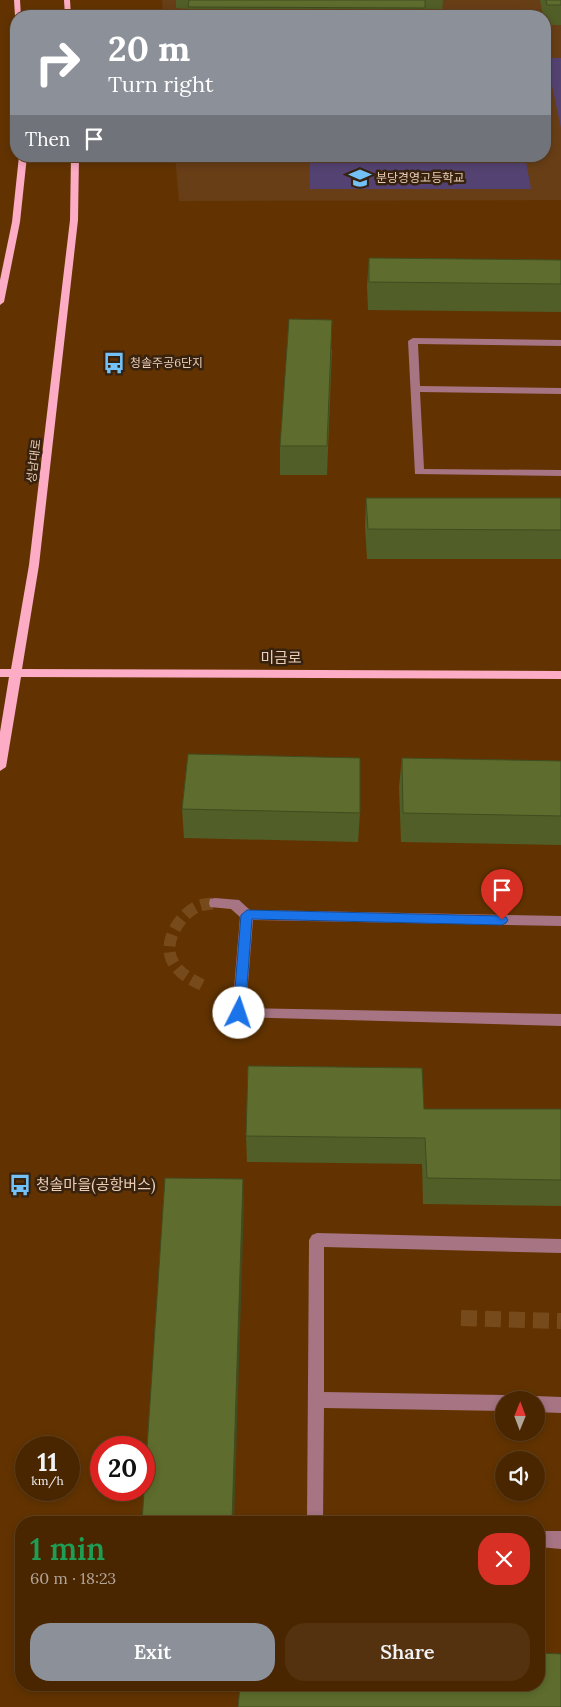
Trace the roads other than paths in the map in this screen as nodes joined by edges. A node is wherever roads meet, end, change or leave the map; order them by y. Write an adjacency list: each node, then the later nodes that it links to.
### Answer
1 (22, 162): 3 (main road)
2 (75, 162): 9 (main road, 성남대로)
3 (0, 302)
4 (561, 343): 5 (lane)
5 (415, 389): 6 (lane); 7 (lane)
6 (561, 391)
7 (561, 473)
8 (0, 672): 9 (main road, 미금로)
9 (15, 673): 10 (main road, 미금로); 11 (main road, 성남대로)
10 (561, 675)
11 (0, 767)
12 (215, 903): 13 (lane)
13 (247, 915): 14 (lane); 15 (lane)
14 (561, 922)
15 (561, 1020)
16 (561, 1246): 17 (lane)
17 (316, 1400): 18 (lane); 21 (lane)
18 (495, 1403)
19 (545, 1404): 20 (lane)
20 (561, 1404)
21 (315, 1516)
22 (545, 1539): 23 (lane)
23 (561, 1540)

